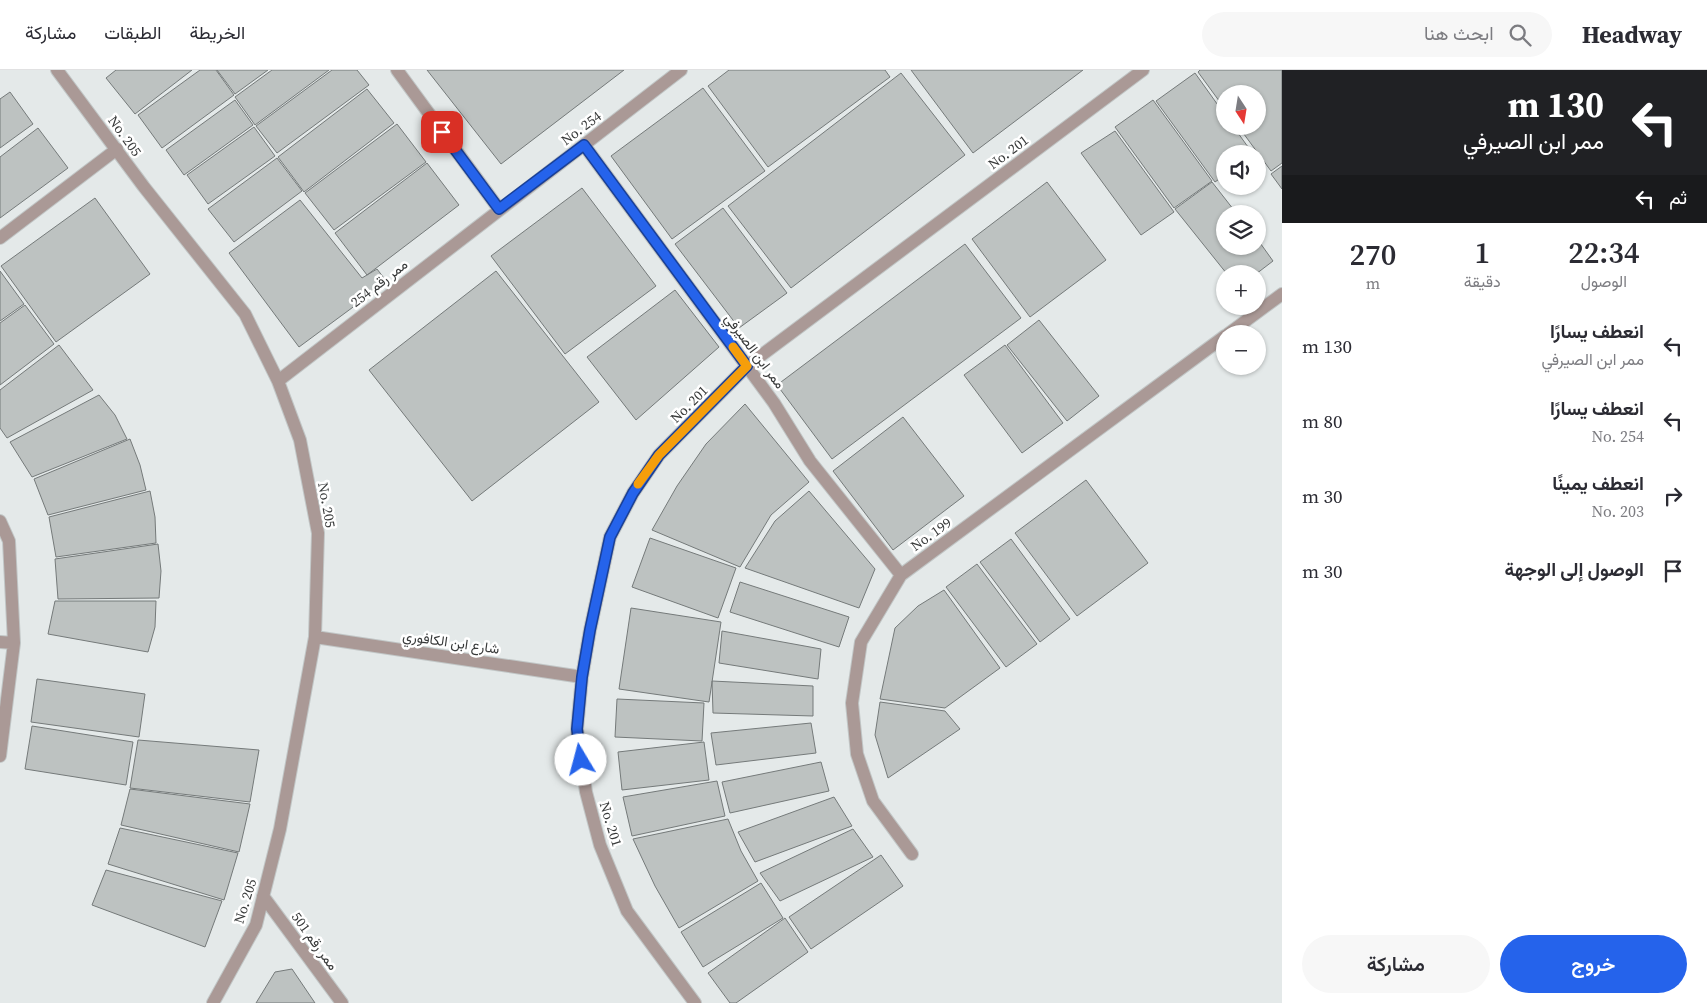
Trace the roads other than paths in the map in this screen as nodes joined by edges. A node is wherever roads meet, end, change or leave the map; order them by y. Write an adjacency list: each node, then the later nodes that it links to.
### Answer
1 (58, 70): 6 (street, No. 205)
2 (397, 70): 7 (street)
3 (682, 70): 5 (street, No. 254)
4 (1143, 70): 12 (street, No. 201)
5 (584, 145): 7 (street, No. 254); 12 (street, ممر ابن الصيرفي)
6 (117, 149): 8 (street); 13 (street, No. 205)
7 (499, 209): 13 (street, ممر رقم 254)
8 (0, 238)
9 (1282, 294): 10 (street, No. 199)
10 (1240, 325)
11 (1216, 342): 15 (street, No. 199)
12 (747, 366): 15 (street, ممر ابن الصيرفي); 19 (street, No. 201)
13 (278, 381): 16 (street, No. 205)
14 (0, 521): 18 (street)
15 (900, 575): 21 (street, No. 199)
16 (315, 637): 19 (street, شارع ابن الكافوري); 22 (street, No. 205)
17 (0, 642): 18 (street)
18 (14, 643): 20 (street)
19 (582, 677): 25 (street, No. 201)
20 (0, 756)
21 (912, 854)
22 (263, 896): 23 (street, No. 205); 24 (street, ممر رقم 501)
23 (213, 1003)
24 (342, 1003)
25 (695, 1003)

